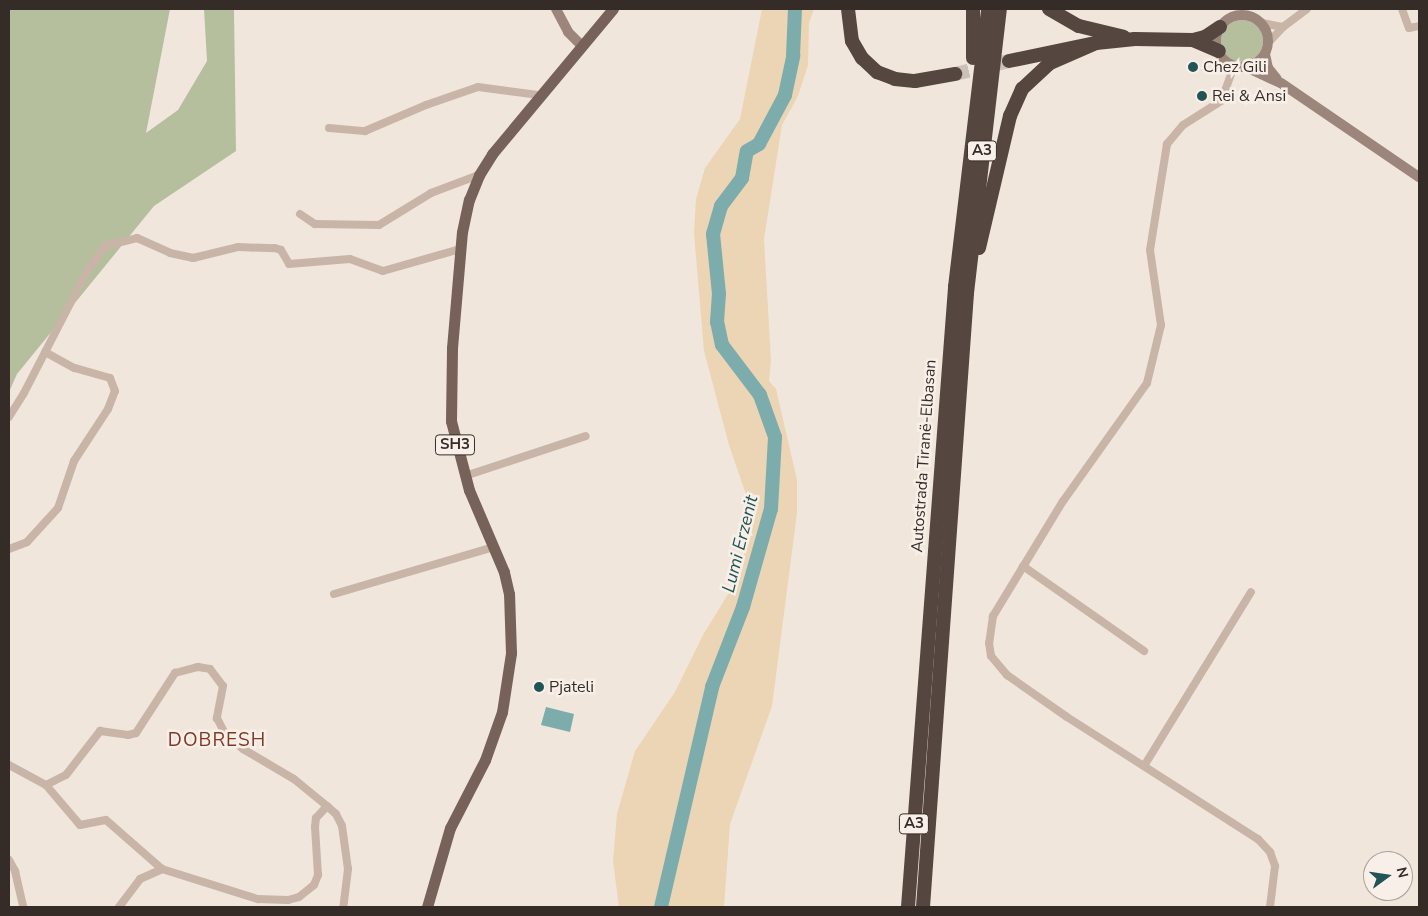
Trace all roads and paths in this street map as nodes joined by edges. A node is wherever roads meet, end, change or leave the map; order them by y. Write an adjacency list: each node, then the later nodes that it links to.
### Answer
1 (556, 9): 20 (main road)
2 (613, 9): 20 (main road, SH3)
3 (848, 9): 26 (highway)
4 (974, 9): 29 (highway)
5 (988, 9): 29 (highway, Autostrada Tiranë-Elbasan / A3)
6 (1000, 9): 35 (highway, Autostrada Tiranë-Elbasan / A3)
7 (1049, 9): 16 (highway)
8 (1224, 9): 13 (main road)
9 (1307, 9): 14 (street)
10 (1402, 9): 15 (street)
11 (1238, 12): 12 (main road); 13 (main road)
12 (1262, 23): 14 (street); 19 (main road)
13 (1222, 24): 17 (highway); 21 (main road)
14 (1283, 26): 19 (street)
15 (1419, 26)
16 (1135, 40): 17 (highway); 18 (highway)
17 (1193, 40): 21 (highway)
18 (1096, 43): 23 (highway); 35 (highway)
19 (1268, 44): 22 (main road)
20 (582, 46): 28 (main road, SH3)
21 (1218, 51): 24 (main road)
22 (1265, 54): 25 (main road); 27 (main road)
23 (1009, 61)
24 (1234, 66): 25 (main road); 42 (street)
25 (1246, 66): 27 (main road)
26 (955, 74)
27 (1281, 83): 32 (main road)
28 (539, 95): 30 (street); 31 (main road, SH3)
29 (973, 121): 56 (highway, Autostrada Tiranë-Elbasan / A3)
30 (329, 128)
31 (479, 175): 33 (street); 34 (main road, SH3)
32 (1419, 177)
33 (300, 214)
34 (460, 249): 36 (street); 39 (main road, SH3)
35 (967, 293): 57 (highway, Autostrada Tiranë-Elbasan / A3)
36 (45, 352): 37 (street); 41 (street)
37 (9, 417)
38 (586, 436): 39 (street)
39 (465, 476): 40 (main road, SH3)
40 (494, 547): 44 (street); 55 (main road, SH3)
41 (9, 549)
42 (1023, 566): 45 (street); 47 (street)
43 (1251, 592): 47 (street)
44 (334, 594)
45 (1144, 651)
46 (9, 765): 48 (street)
47 (1144, 766): 58 (street)
48 (46, 785): 49 (street); 51 (street)
49 (326, 806): 51 (street); 54 (street)
50 (9, 860): 52 (street)
51 (162, 868): 53 (street)
52 (24, 907)
53 (119, 907)
54 (342, 907)
55 (427, 907)
56 (908, 907)
57 (923, 907)
58 (1270, 907)

